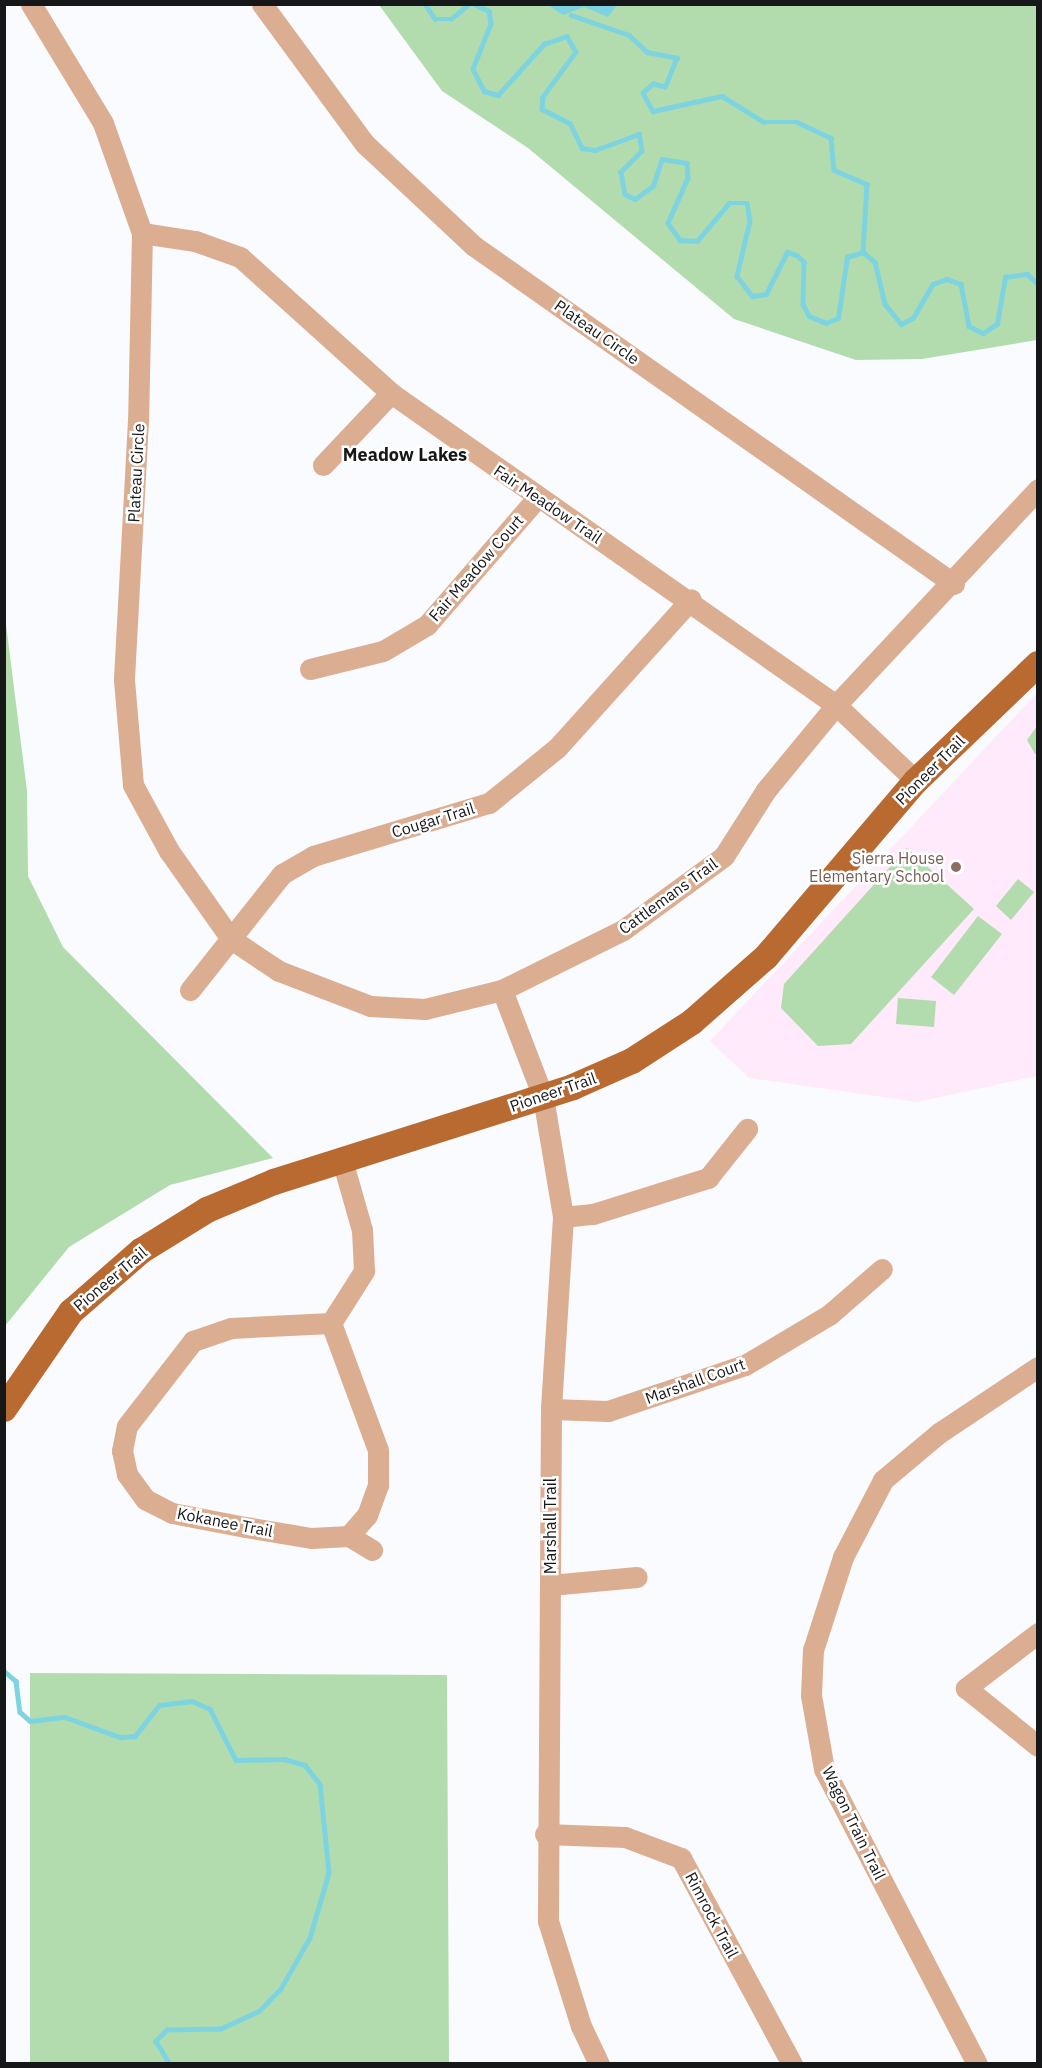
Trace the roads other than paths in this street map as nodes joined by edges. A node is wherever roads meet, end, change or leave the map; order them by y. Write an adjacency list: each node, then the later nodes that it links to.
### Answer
1 (31, 4): 3 (street, Plateau Circle)
2 (262, 4): 8 (street, Plateau Circle)
3 (141, 233): 4 (street, Fair Meadow Trail); 14 (street, Plateau Circle)
4 (391, 393): 5 (street); 7 (street, Fair Meadow Trail)
5 (323, 465)
6 (1038, 489): 8 (street, Cattlemans Trail)
7 (537, 498): 9 (street, Fair Meadow Trail); 11 (street, Fair Meadow Court)
8 (954, 584): 12 (street, Cattlemans Trail)
9 (691, 599): 12 (street, Fair Meadow Trail); 14 (street, Cougar Trail)
10 (1038, 664): 13 (main road, Pioneer Trail)
11 (310, 669)
12 (836, 705): 13 (street, Fair Meadow Trail); 16 (street, Cattlemans Trail)
13 (916, 781): 17 (main road, Pioneer Trail)
14 (231, 939): 15 (street, Cougar Trail); 16 (street, Cattlemans Trail)
15 (190, 990)
16 (502, 990): 17 (street, Marshall Trail)
17 (543, 1097): 19 (main road, Pioneer Trail); 20 (street, Marshall Trail)
18 (747, 1129): 20 (street)
19 (342, 1160): 22 (street); 24 (main road, Pioneer Trail)
20 (563, 1217): 25 (street, Marshall Trail)
21 (882, 1269): 25 (street, Marshall Court)
22 (331, 1323): 26 (street); 26 (street, Kokanee Trail)
23 (1038, 1367): 35 (street, Wagon Train Trail)
24 (4, 1409)
25 (551, 1409): 29 (street, Marshall Trail)
26 (349, 1536): 27 (street)
27 (372, 1550)
28 (638, 1577): 29 (street)
29 (550, 1585): 32 (street, Marshall Trail)
30 (1038, 1633): 31 (street)
31 (1038, 1746)
32 (545, 1834): 33 (street, Marshall Trail); 34 (street, Rimrock Trail)
33 (599, 2064)
34 (792, 2064)
35 (977, 2064)

